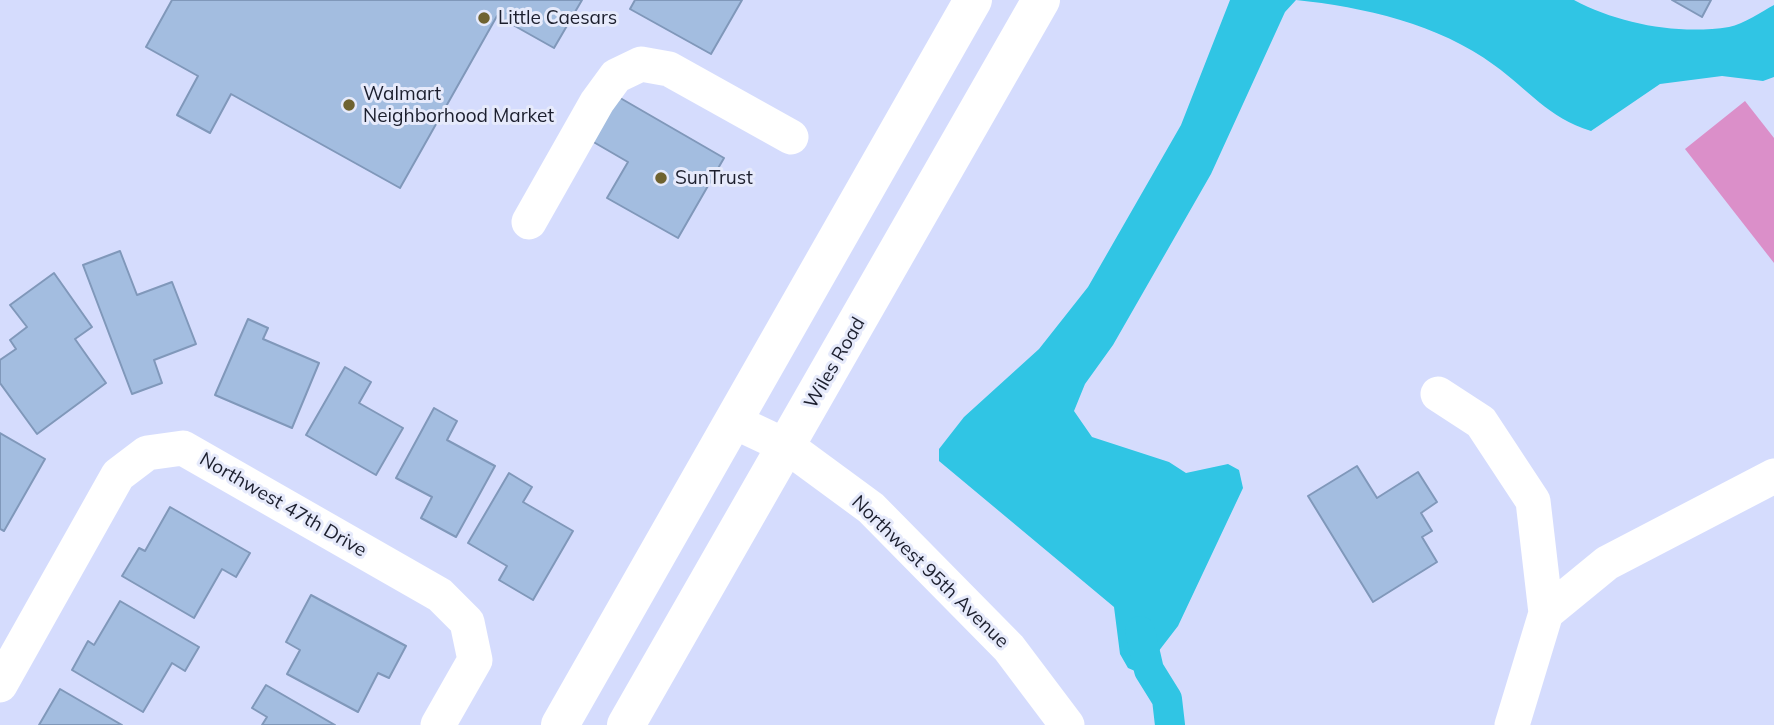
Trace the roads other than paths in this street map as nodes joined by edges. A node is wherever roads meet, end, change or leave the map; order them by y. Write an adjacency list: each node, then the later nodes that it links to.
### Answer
1 (973, 0): 6 (main road)
2 (1041, 0): 7 (main road, Wiles Road)
3 (791, 137): 4 (street)
4 (529, 222)
5 (1438, 394): 9 (street)
6 (735, 422): 7 (street, Northwest 95th Avenue); 12 (main road)
7 (788, 447): 13 (main road, Wiles Road); 14 (street, Northwest 95th Avenue)
8 (1774, 475): 9 (street)
9 (1546, 613): 15 (street)
10 (0, 685): 11 (street, Northwest 47th Drive)
11 (438, 725)
12 (560, 725)
13 (626, 725)
14 (1067, 725)
15 (1512, 725)

